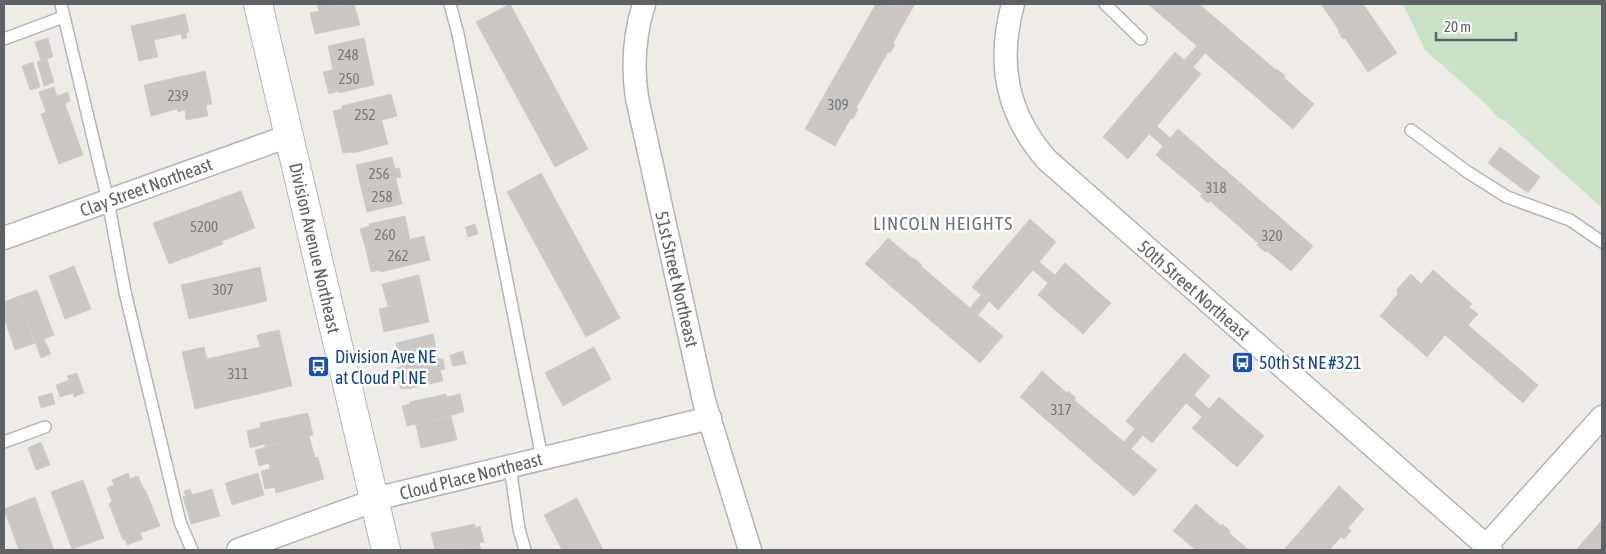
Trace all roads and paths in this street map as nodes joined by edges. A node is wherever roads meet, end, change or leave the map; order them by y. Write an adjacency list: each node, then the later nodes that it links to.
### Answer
1 (60, 4): 7 (lane)
2 (258, 4): 11 (street, Division Avenue Northeast)
3 (450, 4): 19 (lane)
4 (644, 4): 16 (street, 51st Street Northeast)
5 (1013, 4): 22 (street, 50th Street Northeast)
6 (1105, 4): 9 (lane)
7 (64, 17): 8 (lane); 12 (lane)
8 (4, 39)
9 (1141, 39)
10 (1411, 130): 14 (lane)
11 (289, 136): 12 (street, Clay Street Northeast); 21 (street, Division Avenue Northeast)
12 (108, 201): 13 (street, Clay Street Northeast); 24 (lane)
13 (4, 238)
14 (1602, 242)
15 (1602, 417): 22 (street)
16 (710, 418): 19 (street, Cloud Place Northeast); 23 (street, 51st Street Northeast)
17 (45, 427): 18 (lane)
18 (4, 442)
19 (542, 458): 20 (street, Cloud Place Northeast)
20 (510, 466): 21 (street, Cloud Place Northeast); 27 (lane)
21 (375, 501): 25 (street, Cloud Place Northeast); 26 (street, Division Avenue Northeast)
22 (1489, 548)
23 (750, 549)
24 (192, 550)
25 (238, 550)
26 (386, 550)
27 (525, 550)

